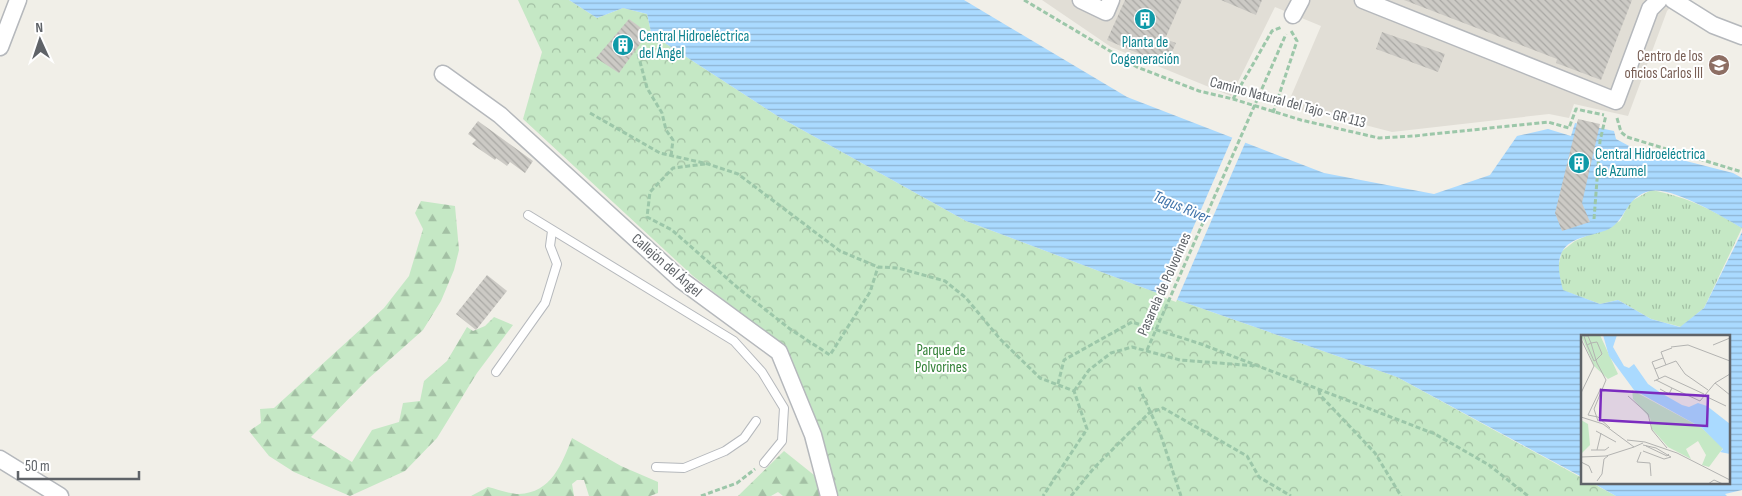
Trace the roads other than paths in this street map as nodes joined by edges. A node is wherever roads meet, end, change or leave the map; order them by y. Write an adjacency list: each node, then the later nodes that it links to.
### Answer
1 (18, 0): 10 (street)
2 (1081, 0): 3 (street)
3 (1111, 0)
4 (1301, 0): 8 (street)
5 (1362, 0): 7 (street)
6 (1673, 0): 9 (street)
7 (1655, 5)
8 (1293, 16)
9 (1742, 36)
10 (0, 47)
11 (443, 74): 20 (street, Callejón del Ángel)
12 (528, 215): 13 (lane)
13 (552, 231): 14 (lane); 17 (lane)
14 (496, 372)
15 (756, 421): 18 (lane)
16 (0, 458): 19 (street)
17 (764, 463)
18 (656, 467)
19 (60, 496)
20 (829, 496)

